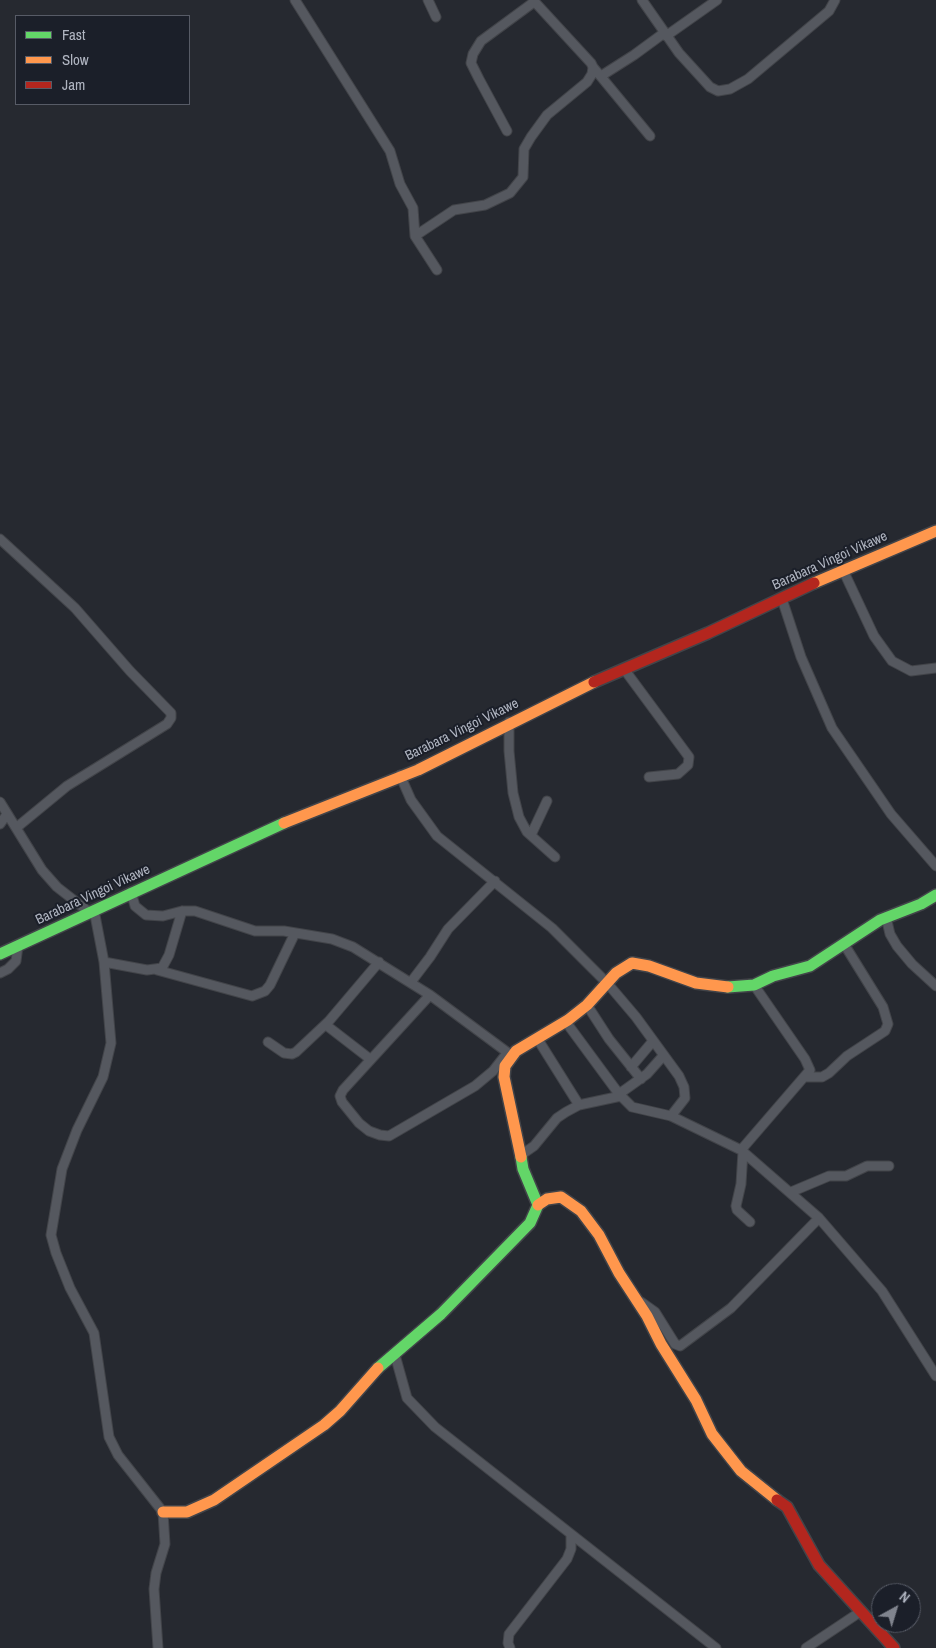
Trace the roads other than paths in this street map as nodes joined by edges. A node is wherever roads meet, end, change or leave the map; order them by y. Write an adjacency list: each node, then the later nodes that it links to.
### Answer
1 (295, 0): 13 (street)
2 (428, 0): 7 (street)
3 (642, 0): 8 (street)
4 (717, 0): 8 (street)
5 (835, 0): 8 (street)
6 (537, 2): 9 (street); 11 (street)
7 (436, 17)
8 (665, 35): 10 (street)
9 (594, 67): 10 (street); 13 (street)
10 (601, 76): 12 (street)
11 (507, 131)
12 (650, 136)
13 (415, 236): 14 (street)
14 (437, 270)
15 (936, 531): 17 (street, Barabara Vingoi Vikawe)
16 (0, 539): 28 (street)
17 (842, 570): 18 (street, Barabara Vingoi Vikawe); 19 (street)
18 (782, 599): 20 (street, Barabara Vingoi Vikawe); 31 (street)
19 (936, 668)
20 (624, 669): 21 (street, Barabara Vingoi Vikawe); 23 (street)
21 (510, 722): 22 (street, Barabara Vingoi Vikawe); 29 (street)
22 (400, 775): 32 (street); 33 (street, Barabara Vingoi Vikawe)
23 (649, 777)
24 (547, 801): 29 (street)
25 (0, 802): 26 (street)
26 (7, 814): 27 (street); 28 (street)
27 (0, 824)
28 (16, 828): 35 (street)
29 (531, 835): 30 (street)
30 (554, 857)
31 (936, 866)
32 (495, 881): 46 (street); 47 (street)
33 (131, 892): 35 (street, Barabara Vingoi Vikawe); 36 (street)
34 (936, 895): 37 (street)
35 (92, 911): 40 (street, Barabara Vingoi Vikawe); 42 (street)
36 (182, 911): 38 (street); 44 (street)
37 (886, 917): 39 (street); 49 (street)
38 (295, 933): 43 (street); 44 (street)
39 (844, 944): 48 (street); 61 (street)
40 (18, 946): 41 (street, Barabara Vingoi Vikawe); 45 (street)
41 (0, 954)
42 (104, 962): 44 (street); 76 (street)
43 (379, 962): 46 (street); 53 (street)
44 (157, 970)
45 (0, 972)
46 (411, 982): 50 (street)
47 (608, 984): 48 (street); 51 (street); 55 (street)
48 (754, 985): 61 (street)
49 (936, 986)
50 (430, 994): 57 (street); 59 (street)
51 (587, 1006): 52 (street); 60 (street)
52 (566, 1022): 54 (street); 63 (street)
53 (326, 1025): 56 (street); 59 (street)
54 (537, 1038): 57 (street); 64 (street)
55 (653, 1041): 58 (street); 60 (street)
56 (268, 1042)
57 (509, 1054): 59 (street); 67 (street)
58 (663, 1056): 62 (street); 65 (street)
59 (370, 1059)
60 (632, 1067): 62 (street)
61 (805, 1077): 66 (street)
62 (641, 1079): 63 (street)
63 (620, 1095): 64 (street); 65 (street)
64 (579, 1105): 67 (street)
65 (671, 1116): 66 (street)
66 (742, 1150): 69 (street); 72 (street)
67 (521, 1155): 70 (street)
68 (888, 1166): 69 (street)
69 (791, 1192): 71 (street)
70 (538, 1205): 73 (street); 74 (street)
71 (819, 1218): 73 (street); 75 (street)
72 (750, 1222)
73 (638, 1301): 78 (street)
74 (395, 1355): 76 (street); 77 (street)
75 (936, 1376)
76 (163, 1512): 79 (street)
77 (571, 1534): 80 (street); 81 (street)
78 (860, 1612): 82 (street); 83 (street)
79 (158, 1648)
80 (510, 1648)
81 (716, 1648)
82 (806, 1648)
83 (894, 1648)

